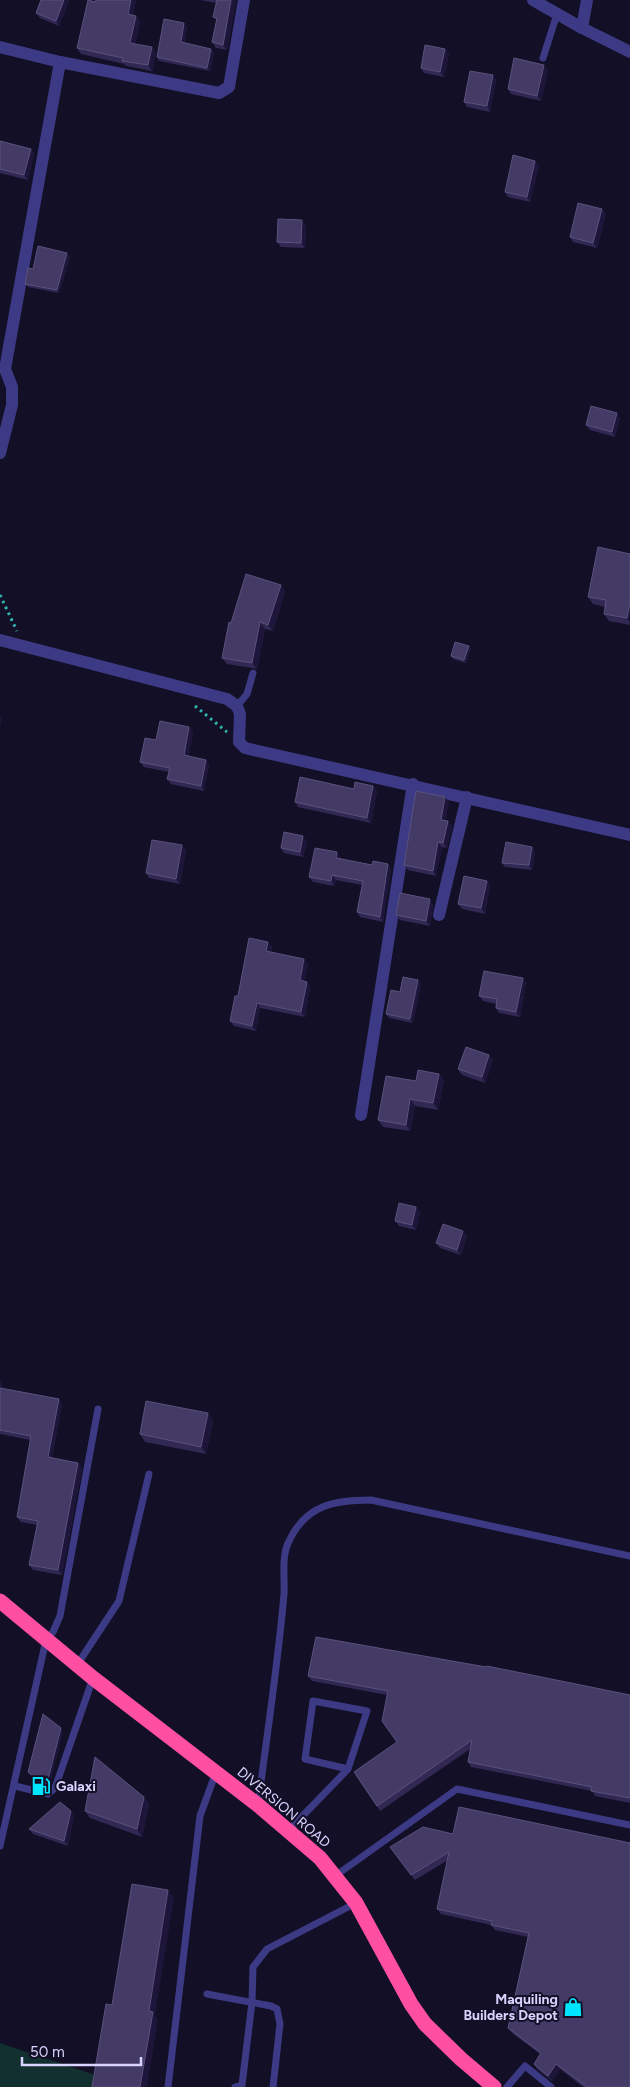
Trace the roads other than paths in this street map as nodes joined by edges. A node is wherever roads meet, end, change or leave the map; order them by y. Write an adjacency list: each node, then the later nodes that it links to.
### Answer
1 (244, 0): 9 (street)
2 (533, 0): 4 (street)
3 (587, 0): 5 (street)
4 (557, 14): 5 (street); 8 (lane)
5 (582, 28): 7 (street)
6 (0, 47): 9 (street)
7 (630, 52)
8 (543, 58)
9 (60, 62): 10 (street)
10 (2, 368): 11 (street)
11 (0, 454)
12 (0, 640): 14 (street)
13 (254, 673): 14 (lane)
14 (237, 706): 15 (street)
15 (413, 784): 16 (street); 19 (street)
16 (467, 797): 17 (street); 18 (street)
17 (630, 835)
18 (439, 915)
19 (361, 1115)
20 (98, 1409): 24 (lane)
21 (149, 1474): 25 (lane)
22 (630, 1556): 30 (lane)
23 (0, 1601): 24 (highway, DIVERSION ROAD)
24 (46, 1640): 25 (highway, DIVERSION ROAD); 29 (lane)
25 (77, 1665): 26 (highway, DIVERSION ROAD)
26 (93, 1678): 28 (highway, DIVERSION ROAD); 29 (lane)
27 (348, 1770): 27 (lane); 32 (lane)
28 (216, 1772): 30 (highway, DIVERSION ROAD); 38 (lane)
29 (15, 1786): 33 (lane)
30 (258, 1805): 32 (highway, DIVERSION ROAD)
31 (630, 1825): 34 (lane)
32 (289, 1830): 34 (highway, DIVERSION ROAD)
33 (0, 1846)
34 (336, 1876): 35 (highway, DIVERSION ROAD)
35 (356, 1903): 37 (lane); 41 (highway, DIVERSION ROAD)
36 (207, 1994): 37 (lane)
37 (252, 2002): 39 (lane); 40 (lane)
38 (168, 2087)
39 (236, 2087)
40 (273, 2087)
41 (494, 2087)
42 (507, 2087): 43 (lane)
43 (551, 2087)

